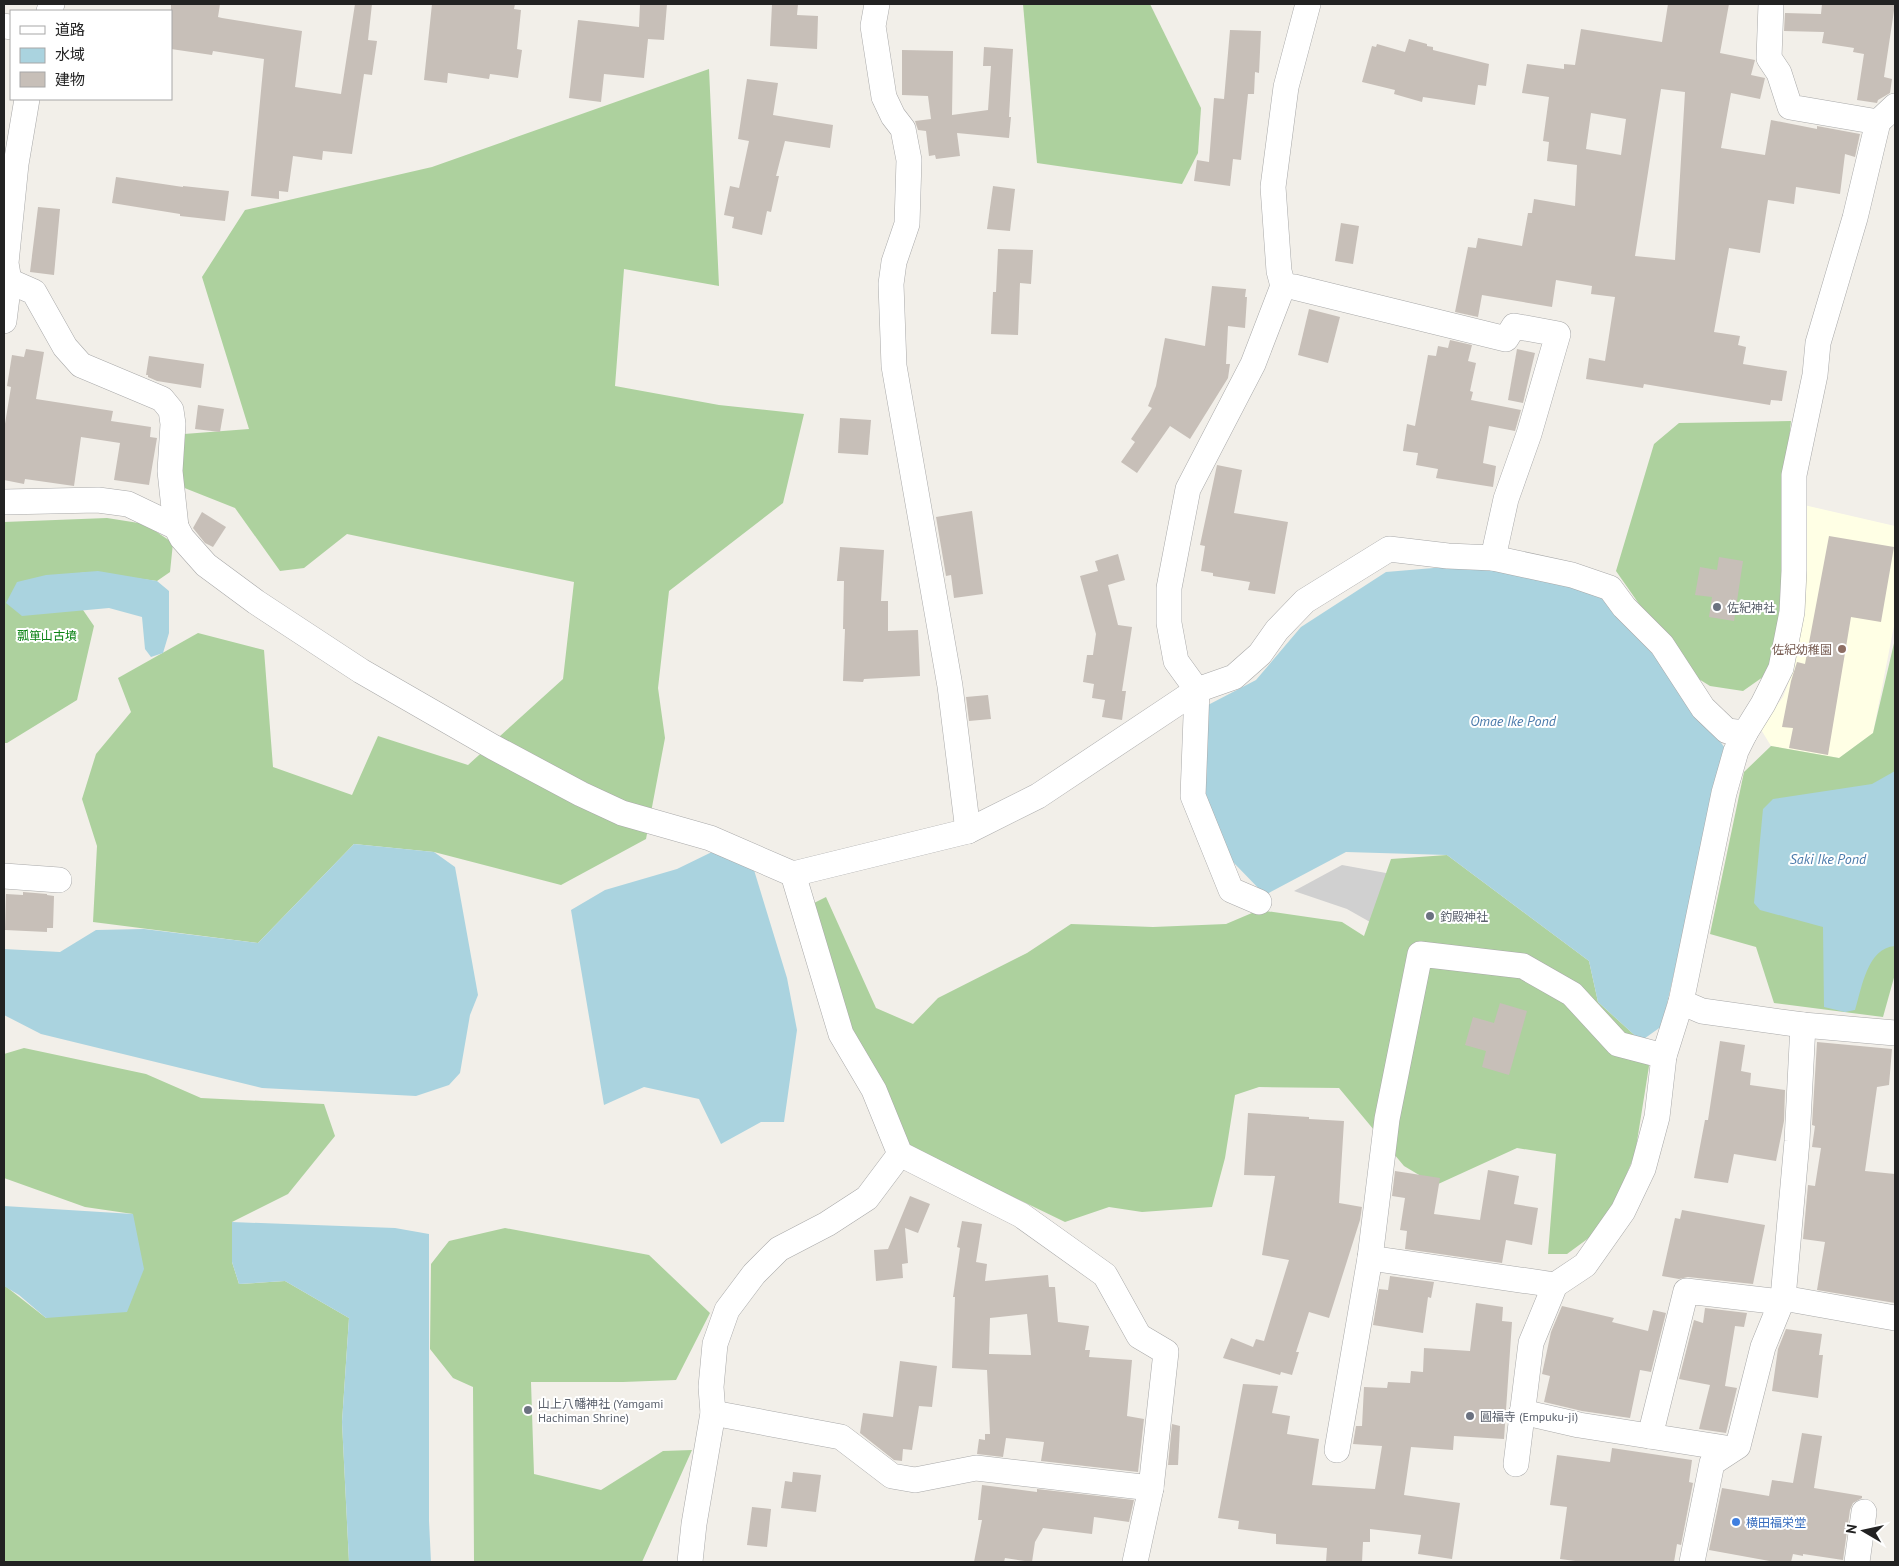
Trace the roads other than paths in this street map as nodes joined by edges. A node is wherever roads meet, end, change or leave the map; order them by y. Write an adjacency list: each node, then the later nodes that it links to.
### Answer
1 (877, 4): 15 (street)
2 (1308, 4): 8 (street)
3 (1771, 4): 5 (street)
4 (27, 100): 6 (street)
5 (1887, 114): 14 (street)
6 (8, 212): 7 (street)
7 (9, 281): 9 (street); 11 (street)
8 (1283, 286): 12 (street); 13 (street)
9 (4, 321)
10 (4, 502): 11 (street)
11 (176, 527): 16 (street)
12 (1493, 558): 13 (street); 14 (street)
13 (1196, 690): 15 (street); 19 (street)
14 (1745, 733): 20 (street)
15 (968, 831): 16 (street)
16 (793, 874): 24 (street)
17 (4, 876): 18 (street)
18 (59, 880)
19 (1259, 902)
20 (1681, 1002): 21 (street); 23 (street)
21 (1803, 1025): 22 (street); 27 (street)
22 (1895, 1033)
23 (1664, 1056): 25 (street); 26 (street)
24 (900, 1154): 30 (street); 35 (street)
25 (1370, 1258): 26 (street); 33 (street)
26 (1556, 1285): 29 (street)
27 (1782, 1300): 28 (street); 31 (street); 32 (street)
28 (1895, 1318)
29 (1522, 1412): 31 (street); 34 (street)
30 (713, 1413): 35 (street); 37 (street)
31 (1650, 1436): 32 (street)
32 (1732, 1449): 39 (street)
33 (1337, 1450)
34 (1516, 1464)
35 (1151, 1488): 38 (street)
36 (1864, 1512): 40 (street)
37 (690, 1562)
38 (1135, 1562)
39 (1692, 1562)
40 (1857, 1562)

